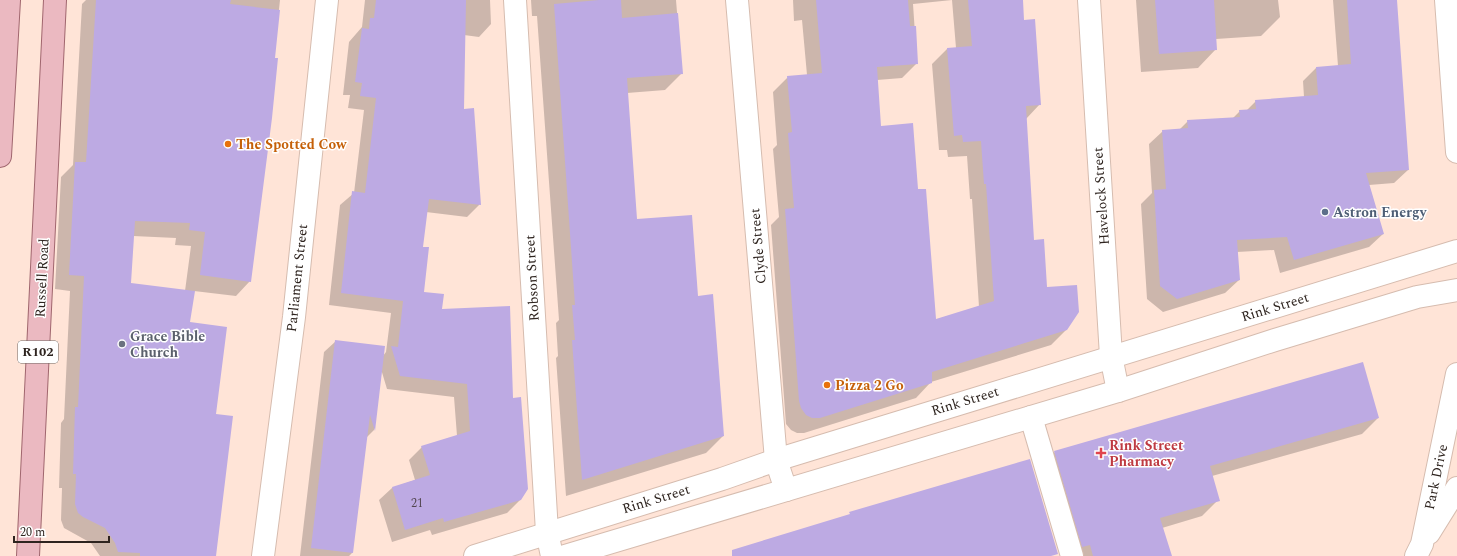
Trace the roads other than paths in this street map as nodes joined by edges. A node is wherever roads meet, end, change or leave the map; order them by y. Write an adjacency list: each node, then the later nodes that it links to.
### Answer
1 (9, 0): 8 (main road)
2 (55, 0): 22 (main road, Russell Road / R102)
3 (327, 0): 23 (street, Parliament Street)
4 (516, 0): 20 (street, Robson Street)
5 (737, 0): 17 (street, Clyde Street)
6 (1089, 0): 13 (street, Havelock Street)
7 (1446, 0): 9 (street)
8 (4, 22): 10 (main road)
9 (1457, 152)
10 (0, 156)
11 (1457, 251): 13 (street, Rink Street)
12 (1457, 290): 15 (street, Rink Street)
13 (1111, 356): 15 (street, Havelock Street); 17 (street, Rink Street)
14 (1457, 374): 21 (street, Park Drive)
15 (1118, 391): 16 (street, Rink Street)
16 (1031, 417): 19 (street, Rink Street); 27 (street)
17 (776, 460): 19 (street, Clyde Street); 20 (street, Rink Street)
18 (1457, 488): 21 (street)
19 (786, 490): 26 (street, Rink Street)
20 (547, 532): 24 (street, Rink Street); 25 (street, Robson Street)
21 (1419, 550)
22 (28, 556)
23 (263, 556)
24 (475, 556)
25 (552, 556)
26 (565, 556)
27 (1072, 556)

